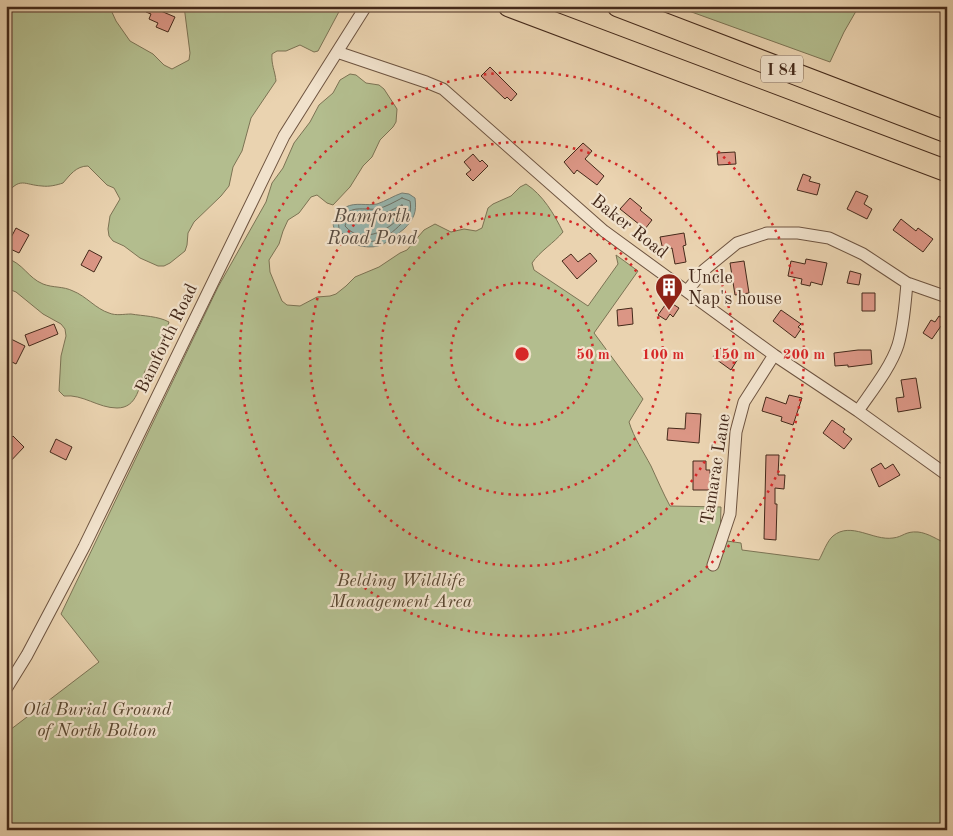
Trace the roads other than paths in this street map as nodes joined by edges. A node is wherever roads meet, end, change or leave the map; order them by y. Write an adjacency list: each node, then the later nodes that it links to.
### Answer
1 (366, 6): 4 (street, Bamforth Road)
2 (509, 6): 6 (highway, I 84)
3 (618, 6): 5 (highway, I 84)
4 (337, 52): 8 (street, Baker Road); 14 (street, Bamforth Road)
5 (947, 132)
6 (947, 171)
7 (907, 283): 8 (street); 9 (street); 11 (street)
8 (687, 292): 10 (street, Baker Road)
9 (947, 297)
10 (774, 355): 11 (street, Baker Road); 13 (street, Tamarac Lane)
11 (858, 411): 12 (street, Baker Road)
12 (947, 475)
13 (713, 565)
14 (6, 689)

